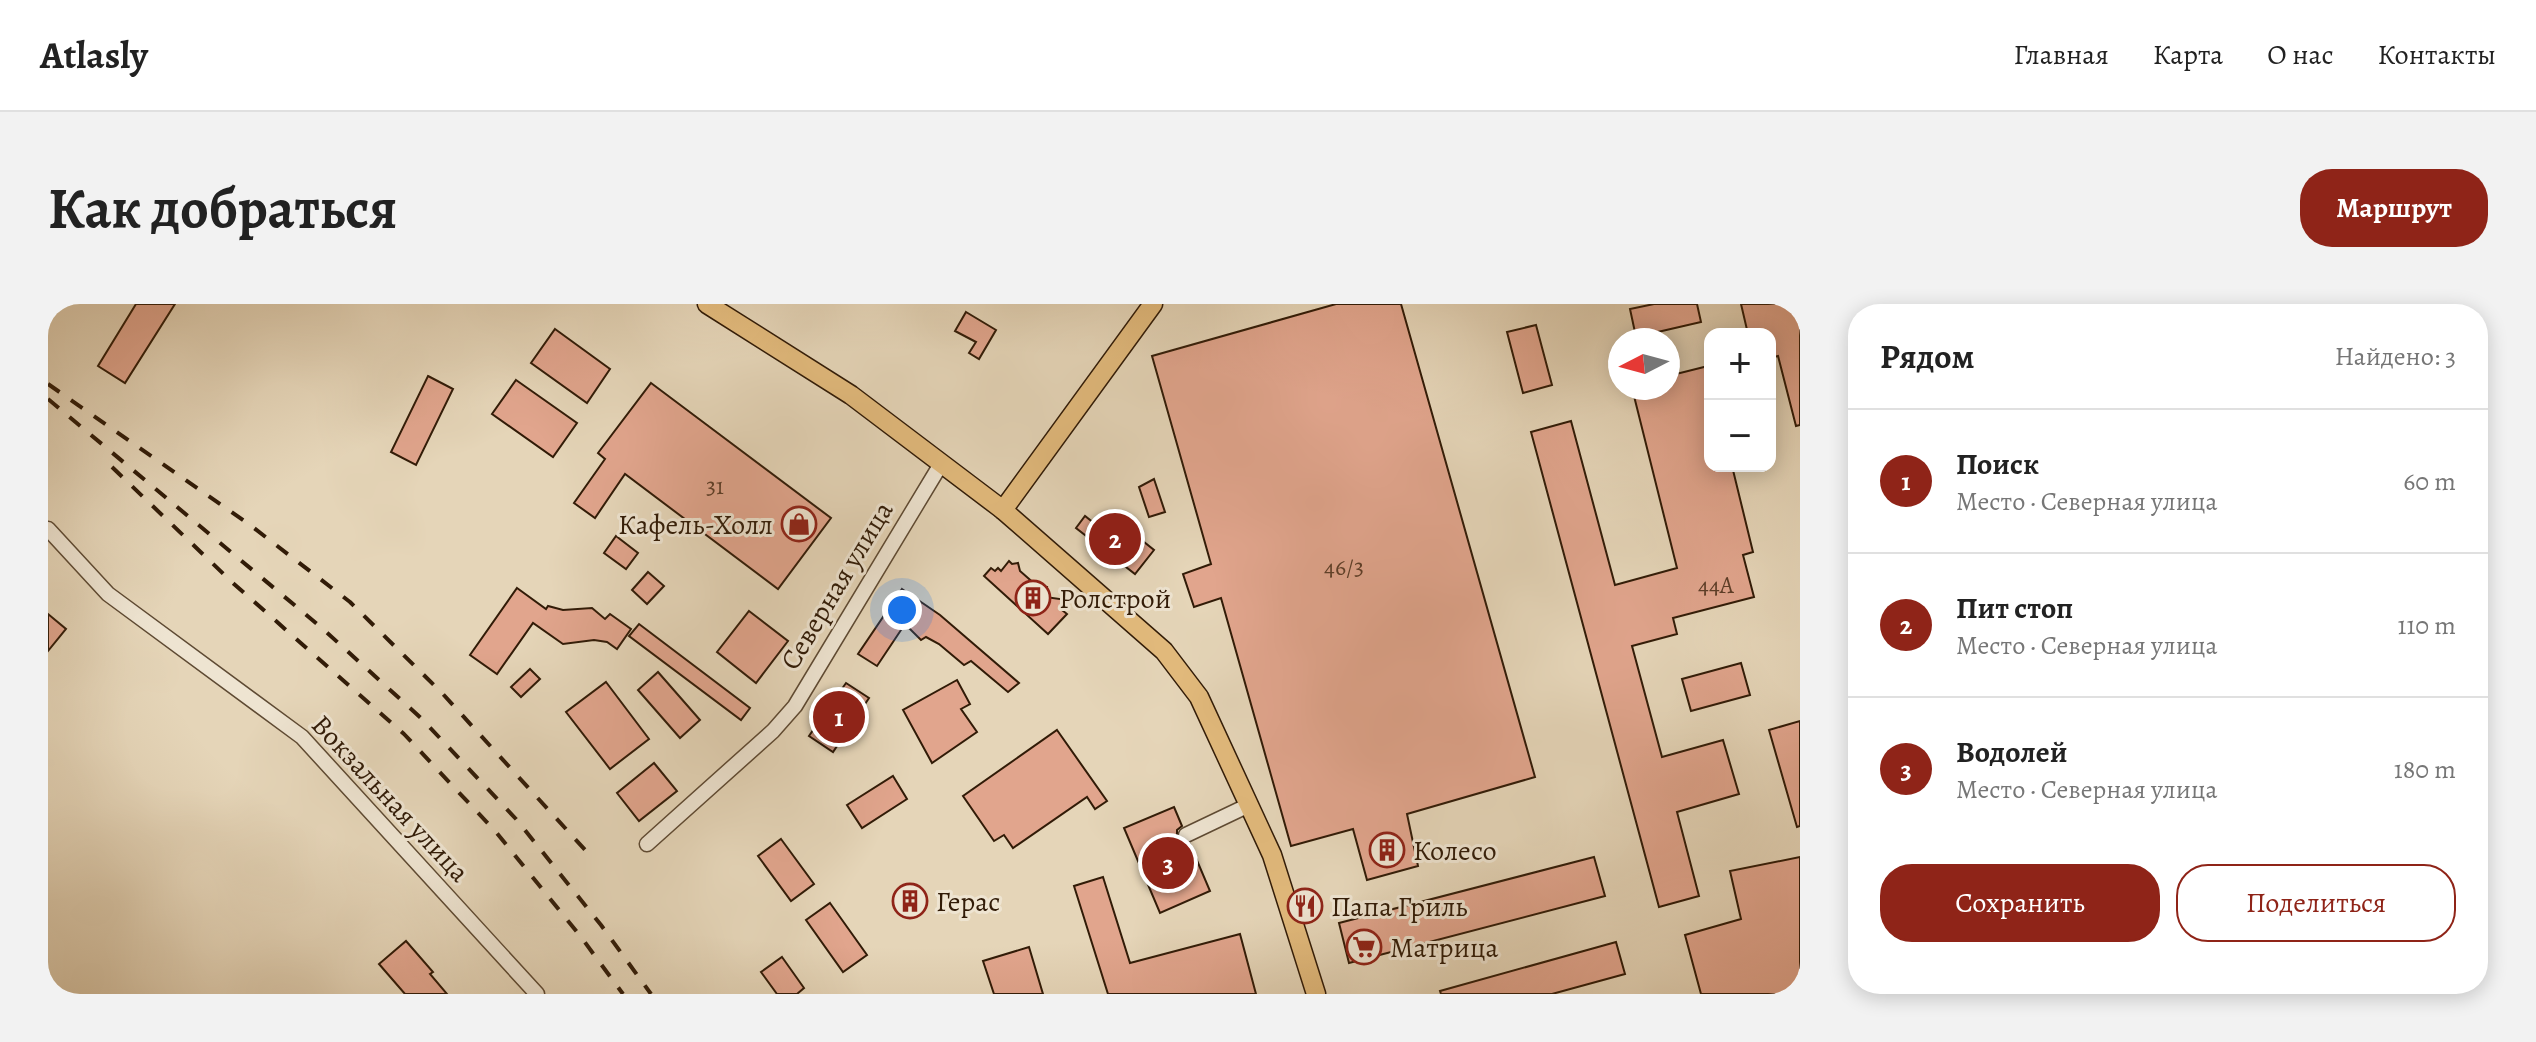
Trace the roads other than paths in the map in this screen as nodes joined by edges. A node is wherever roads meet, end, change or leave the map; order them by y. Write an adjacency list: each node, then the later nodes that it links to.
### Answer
1 (707, 304): 3 (main road)
2 (1153, 304): 4 (main road)
3 (941, 464): 4 (main road); 8 (street, Северная улица)
4 (1003, 510): 6 (main road)
5 (48, 529): 9 (street, Вокзальная улица)
6 (1249, 805): 7 (street); 10 (main road)
7 (1186, 835)
8 (647, 844)
9 (537, 994)
10 (1316, 994)

